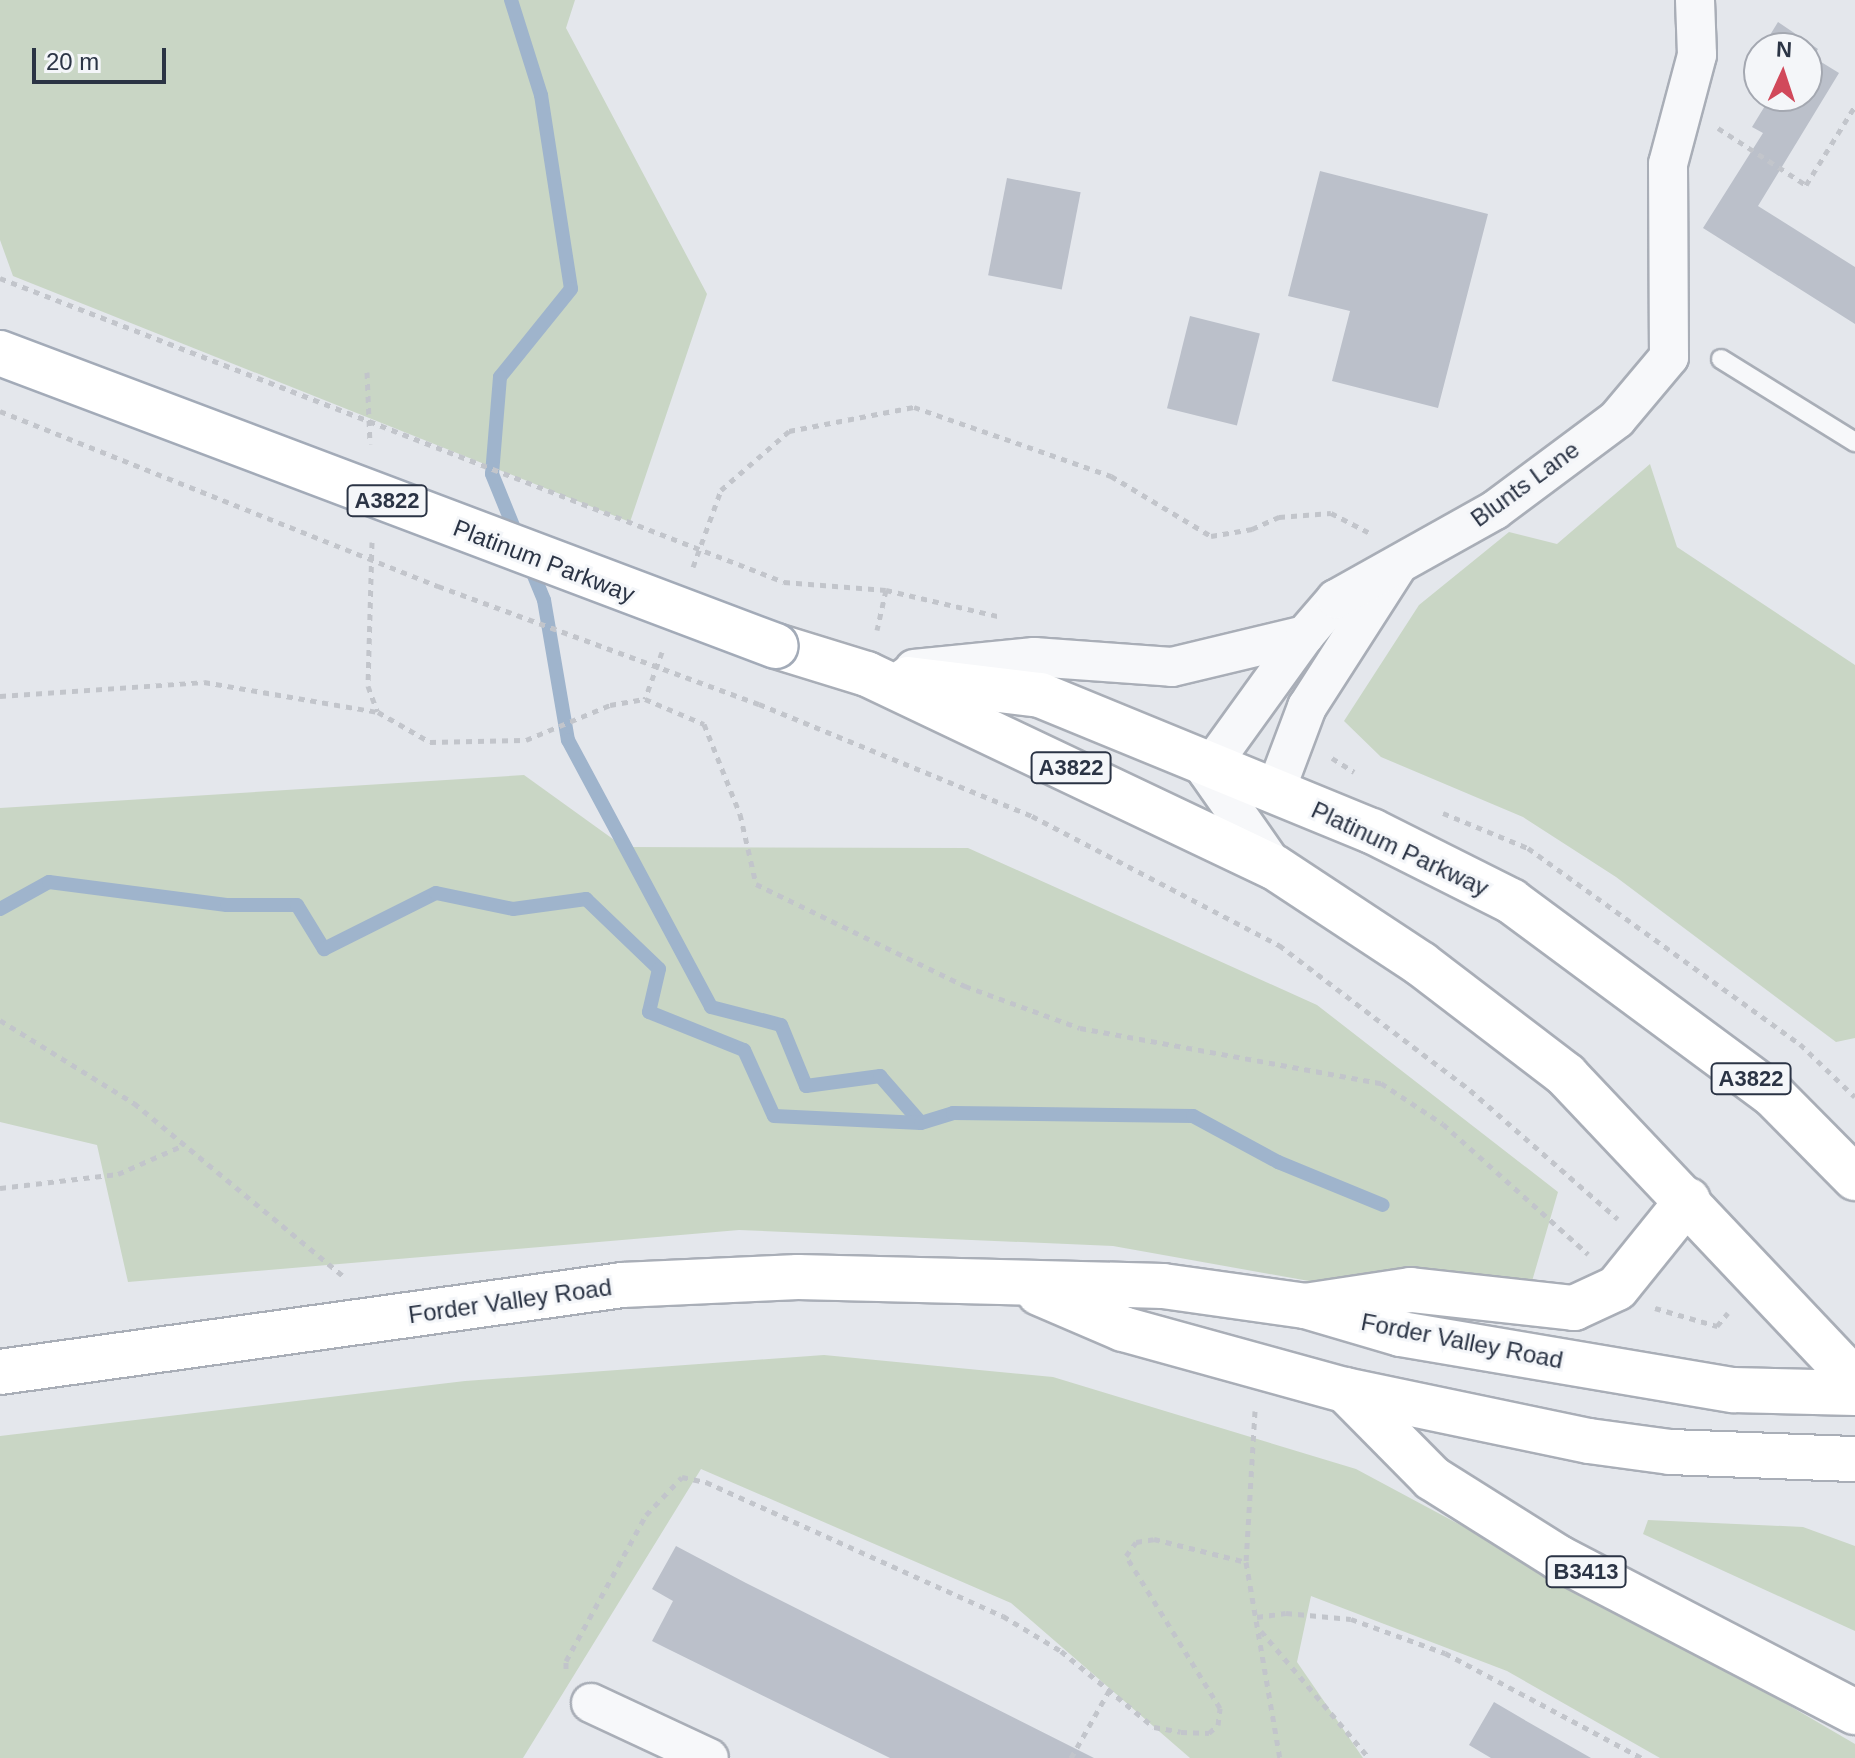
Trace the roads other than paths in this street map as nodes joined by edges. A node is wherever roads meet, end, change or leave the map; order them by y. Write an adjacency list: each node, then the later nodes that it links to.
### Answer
1 (1695, 0): 5 (street, Blunts Lane)
2 (0, 353): 7 (main road, Platinum Parkway / A3822, bridge)
3 (1721, 359): 4 (lane)
4 (1855, 442)
5 (1400, 561): 6 (street, Blunts Lane); 9 (street)
6 (1305, 635): 7 (street); 8 (street, Blunts Lane)
7 (867, 674): 8 (main road, Platinum Parkway / A3822); 10 (main road, Platinum Parkway / A3822)
8 (1212, 763): 9 (main road, Platinum Parkway / A3822); 10 (street)
9 (1275, 792): 11 (main road, Platinum Parkway / A3822)
10 (1274, 867): 12 (main road, Platinum Parkway / A3822)
11 (1855, 1178)
12 (1688, 1200): 14 (main road); 16 (main road, Platinum Parkway / A3822)
13 (1023, 1286): 14 (main road, Forder Valley Road); 15 (main road, Forder Valley Road); 17 (main road, Forder Valley Road)
14 (1305, 1306): 18 (main road, Forder Valley Road)
15 (0, 1372)
16 (1855, 1381)
17 (1345, 1390): 19 (main road); 21 (main road, B3413)
18 (1855, 1393)
19 (1855, 1459)
20 (591, 1703): 22 (street)
21 (1855, 1712)
22 (709, 1758)

